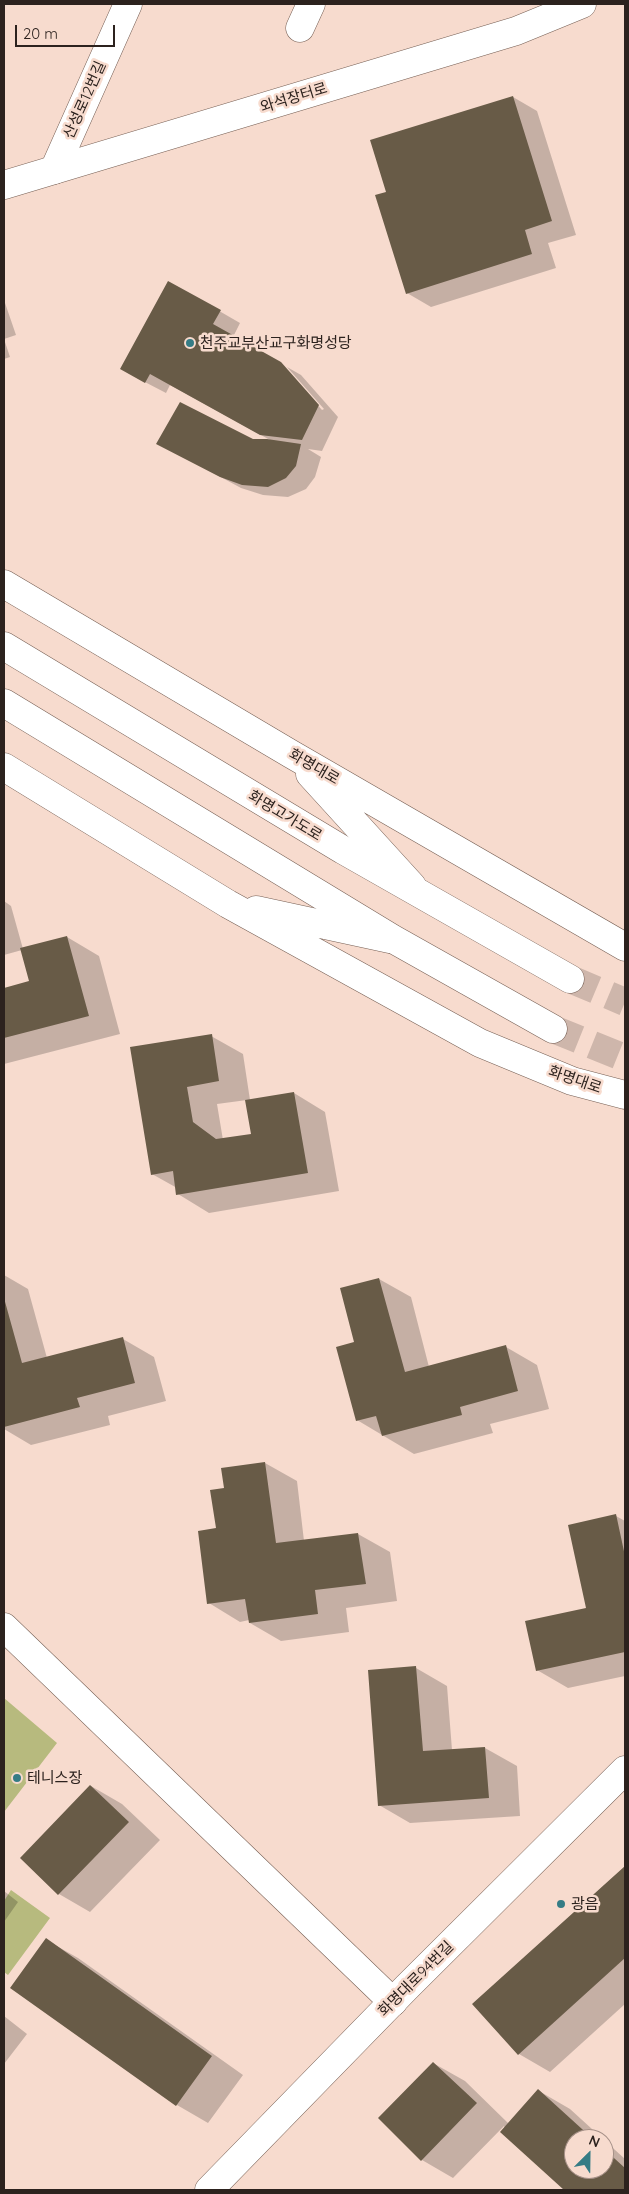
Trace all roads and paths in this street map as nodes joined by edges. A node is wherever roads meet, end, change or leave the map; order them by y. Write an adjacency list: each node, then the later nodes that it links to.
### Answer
1 (128, 4): 3 (main road, 산성로12번길)
2 (582, 4): 3 (main road, 와석장터로)
3 (54, 170): 4 (main road, 와석장터로)
4 (4, 185)
5 (4, 584): 8 (main road, 화명대로)
6 (4, 646): 10 (main road, 화명고가도로)
7 (4, 703): 12 (main road)
8 (291, 754): 10 (main road); 13 (main road, 화명대로)
9 (4, 767): 11 (main road, 화명대로)
10 (418, 893): 14 (main road, 화명고가도로)
11 (228, 904): 12 (main road); 16 (main road, 화명대로)
12 (393, 939): 15 (main road)
13 (625, 947)
14 (570, 979)
15 (553, 1030)
16 (572, 1081): 17 (main road); 18 (main road, 화명대로)
17 (625, 1084)
18 (625, 1096)
19 (4, 1627): 21 (main road)
20 (625, 1770): 21 (main road, 화명대로94번길)
21 (393, 2002): 22 (main road, 화명대로94번길)
22 (209, 2190)

